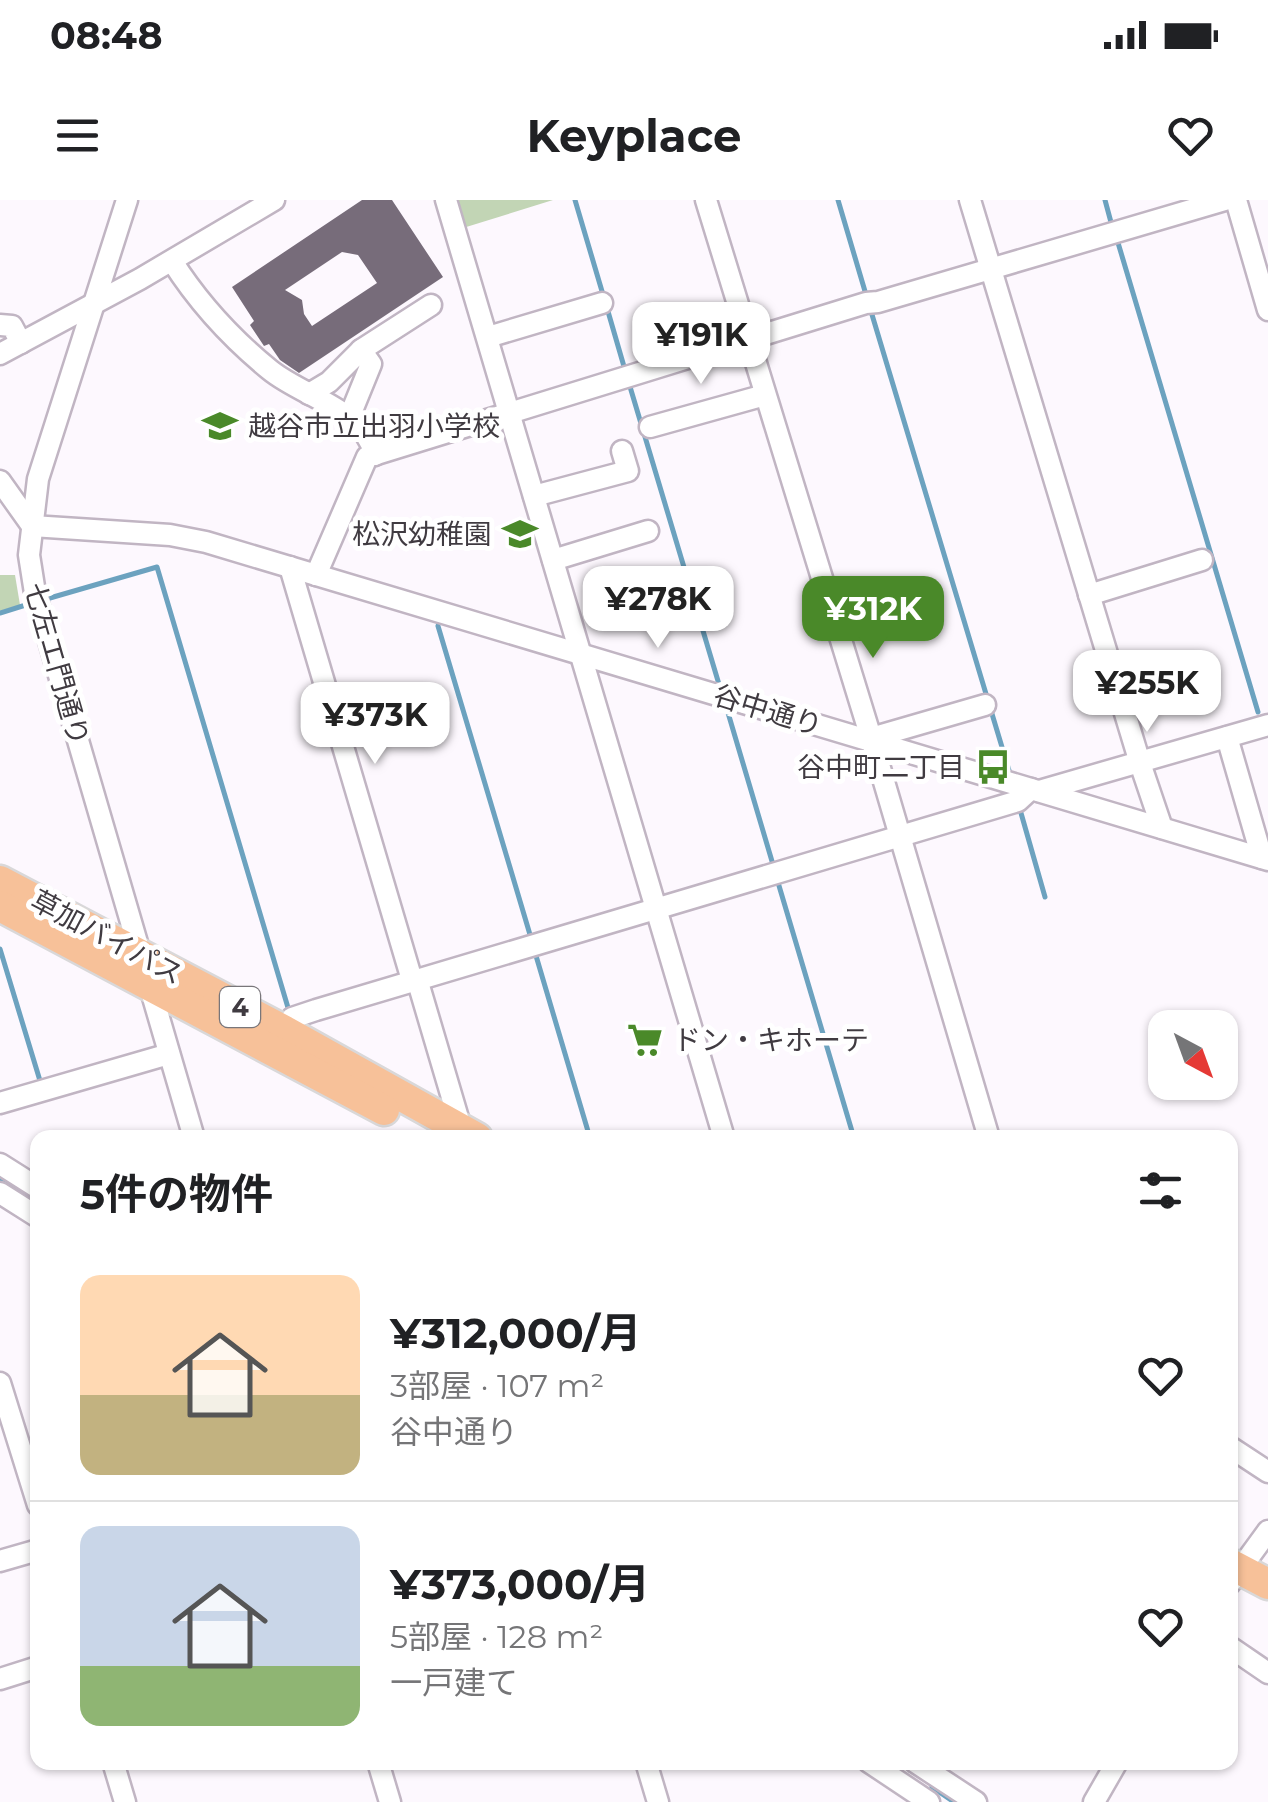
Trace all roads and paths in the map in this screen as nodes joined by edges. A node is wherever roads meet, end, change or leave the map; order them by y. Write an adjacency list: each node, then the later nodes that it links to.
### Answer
1 (127, 200): 10 (street, 七左エ門通り)
2 (274, 200): 8 (street)
3 (446, 200): 15 (street)
4 (706, 200): 16 (street)
5 (970, 200): 9 (street)
6 (1225, 200): 9 (street)
7 (1236, 200): 13 (street)
8 (172, 261): 10 (street); 20 (street)
9 (991, 269): 16 (street); 35 (street)
10 (97, 302): 17 (street); 29 (street, 七左エ門通り)
11 (602, 303): 15 (street)
12 (431, 306): 18 (street)
13 (1268, 310)
14 (0, 325): 17 (street)
15 (488, 337): 22 (street)
16 (748, 340): 21 (street); 22 (street)
17 (21, 343): 19 (street)
18 (361, 350): 20 (street); 23 (street)
19 (0, 354)
20 (309, 394): 23 (street)
21 (765, 395): 24 (street); 40 (street)
22 (510, 413): 25 (street); 28 (street)
23 (348, 418): 25 (street)
24 (650, 427)
25 (376, 454): 34 (street)
26 (628, 470): 28 (street)
27 (0, 480): 29 (street)
28 (534, 496): 31 (street)
29 (32, 526): 33 (street, 谷中通り); 49 (street, 七左エ門通り)
30 (648, 531): 31 (street)
31 (553, 560): 36 (street)
32 (1202, 560): 35 (street)
33 (290, 567): 34 (street, 谷中通り); 50 (street)
34 (316, 575): 36 (street, 谷中通り)
35 (1089, 595): 41 (street)
36 (581, 654): 40 (street, 谷中通り); 48 (street)
37 (984, 704): 40 (street)
38 (1268, 725): 39 (street)
39 (1227, 738): 41 (street); 45 (street)
40 (872, 740): 42 (street, 谷中通り); 44 (street)
41 (1140, 763): 42 (street); 43 (street)
42 (1035, 790): 43 (street, 谷中通り); 44 (street)
43 (1162, 828): 45 (street, 谷中通り)
44 (900, 835): 48 (street); 60 (street)
45 (1265, 859)
46 (0, 881): 49 (highway, 草加バイパス / 4)
47 (0, 906): 51 (highway, 草加バイパス / 4)
48 (657, 907): 50 (street); 59 (street)
49 (141, 955): 51 (street, 七左エ門通り); 52 (highway, 草加バイパス / 4)
50 (414, 980): 52 (street); 58 (street)
51 (150, 985): 53 (street, 七左エ門通り); 56 (highway, 草加バイパス / 4)
52 (285, 1031): 57 (highway, 草加バイパス / 4)
53 (169, 1054): 54 (street); 55 (street, 七左エ門通り)
54 (0, 1103)
55 (192, 1130)
56 (450, 1130)
57 (451, 1130)
58 (457, 1130)
59 (722, 1130)
60 (987, 1130)
61 (0, 1164): 62 (street)
62 (30, 1183)
63 (0, 1193): 64 (street)
64 (30, 1212)
65 (0, 1383): 68 (street)
66 (1238, 1452): 67 (street)
67 (1268, 1472)
68 (30, 1480)
69 (30, 1552): 71 (street)
70 (1245, 1558): 72 (highway)
71 (0, 1561)
72 (1268, 1584)
73 (1238, 1653): 75 (street)
74 (30, 1670): 76 (street)
75 (1268, 1674)
76 (0, 1679)
77 (115, 1770): 85 (street)
78 (380, 1770): 86 (street)
79 (648, 1770): 87 (street)
80 (880, 1770): 84 (street)
81 (915, 1770): 84 (street)
82 (926, 1770): 88 (street)
83 (1112, 1770): 89 (street)
84 (922, 1800)
85 (125, 1802)
86 (390, 1802)
87 (658, 1802)
88 (976, 1802)
89 (1094, 1802)

